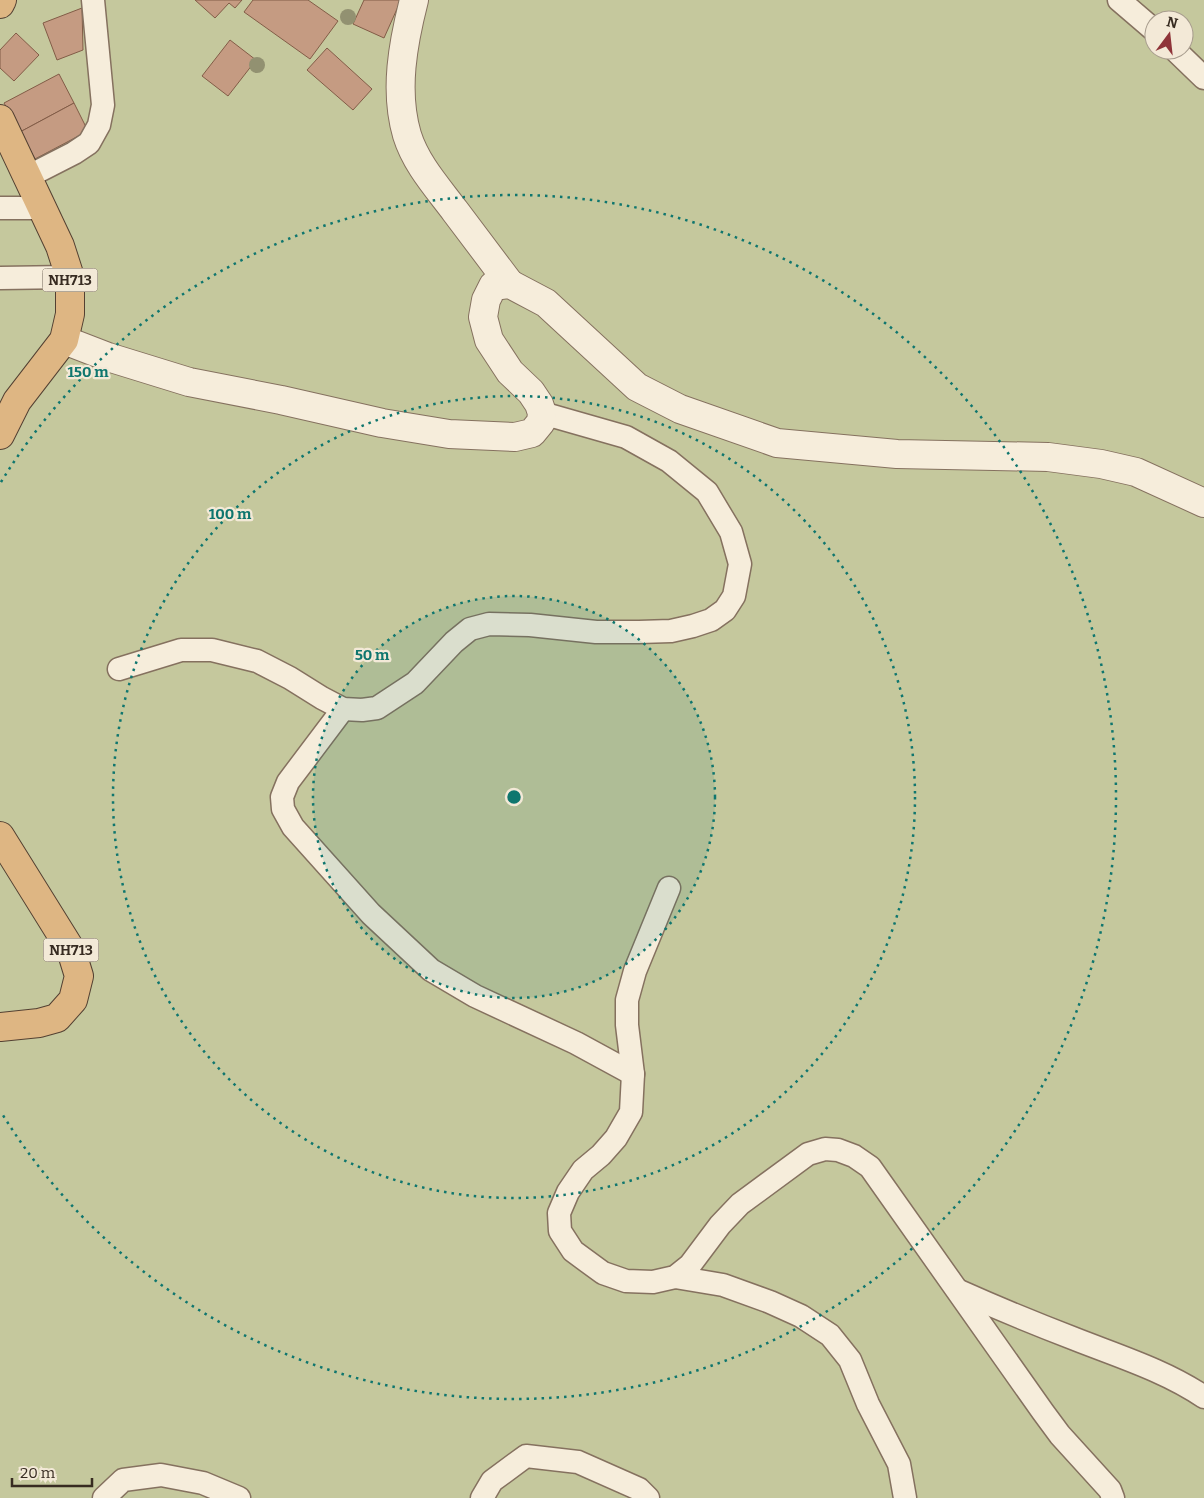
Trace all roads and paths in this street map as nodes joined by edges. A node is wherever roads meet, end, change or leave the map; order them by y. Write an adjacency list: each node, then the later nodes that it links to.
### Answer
1 (93, 0): 8 (street)
2 (414, 0): 13 (street)
3 (1119, 0): 4 (street)
4 (1144, 21)
5 (1185, 60): 6 (street)
6 (1204, 78)
7 (0, 119): 8 (highway, NH713)
8 (27, 177): 10 (highway, NH713)
9 (0, 208): 10 (street)
10 (42, 208): 12 (highway, NH713)
11 (0, 278): 12 (street)
12 (70, 278): 14 (highway, NH713)
13 (510, 284): 15 (street); 17 (street)
14 (64, 340): 15 (street); 16 (highway, NH713)
15 (542, 413): 19 (street)
16 (0, 435)
17 (1204, 503)
18 (119, 670): 19 (street)
19 (343, 708): 23 (street)
20 (0, 836): 22 (highway, NH713)
21 (669, 888): 23 (street)
22 (0, 1027)
23 (634, 1074): 24 (street)
24 (675, 1277): 25 (street); 31 (street)
25 (958, 1291): 26 (street); 32 (street)
26 (1204, 1397)
27 (104, 1498): 28 (street)
28 (239, 1498)
29 (482, 1498): 30 (street)
30 (648, 1498)
31 (905, 1498)
32 (1113, 1498)

